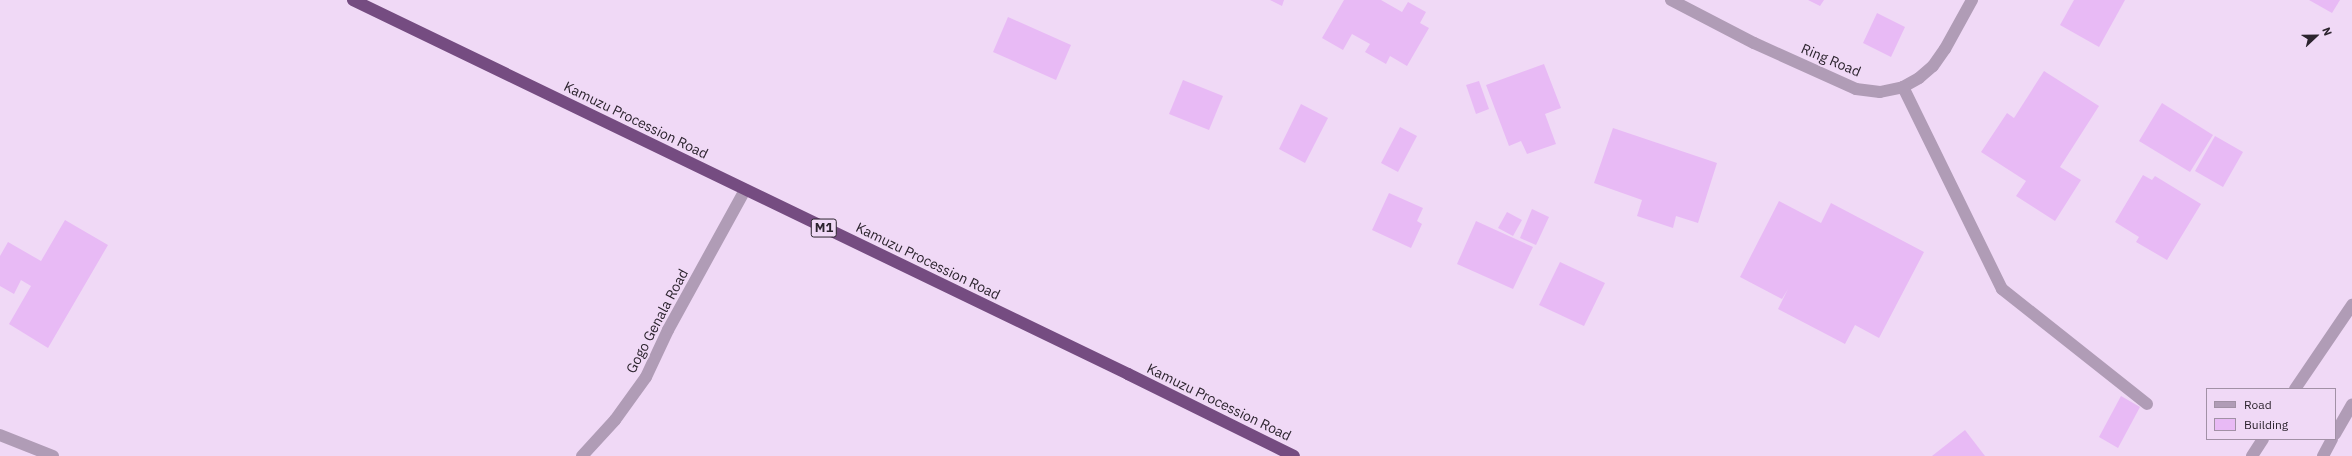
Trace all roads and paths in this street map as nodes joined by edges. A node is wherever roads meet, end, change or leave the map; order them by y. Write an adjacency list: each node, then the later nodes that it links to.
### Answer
1 (353, 0): 5 (highway, Kamuzu Procession Road / M1)
2 (1671, 0): 4 (street, Ring Road)
3 (1972, 0): 4 (street, Ring Road)
4 (1903, 87): 8 (street)
5 (745, 190): 15 (street, Gogo Genala Road); 16 (highway, Kamuzu Procession Road / M1)
6 (2352, 305): 7 (street)
7 (2296, 388)
8 (2147, 404)
9 (2352, 405): 10 (street)
10 (2336, 432)
11 (0, 435): 14 (street)
12 (2262, 440): 17 (street)
13 (2331, 440): 18 (street)
14 (44, 454)
15 (582, 456)
16 (1294, 456)
17 (2252, 456)
18 (2323, 456)

